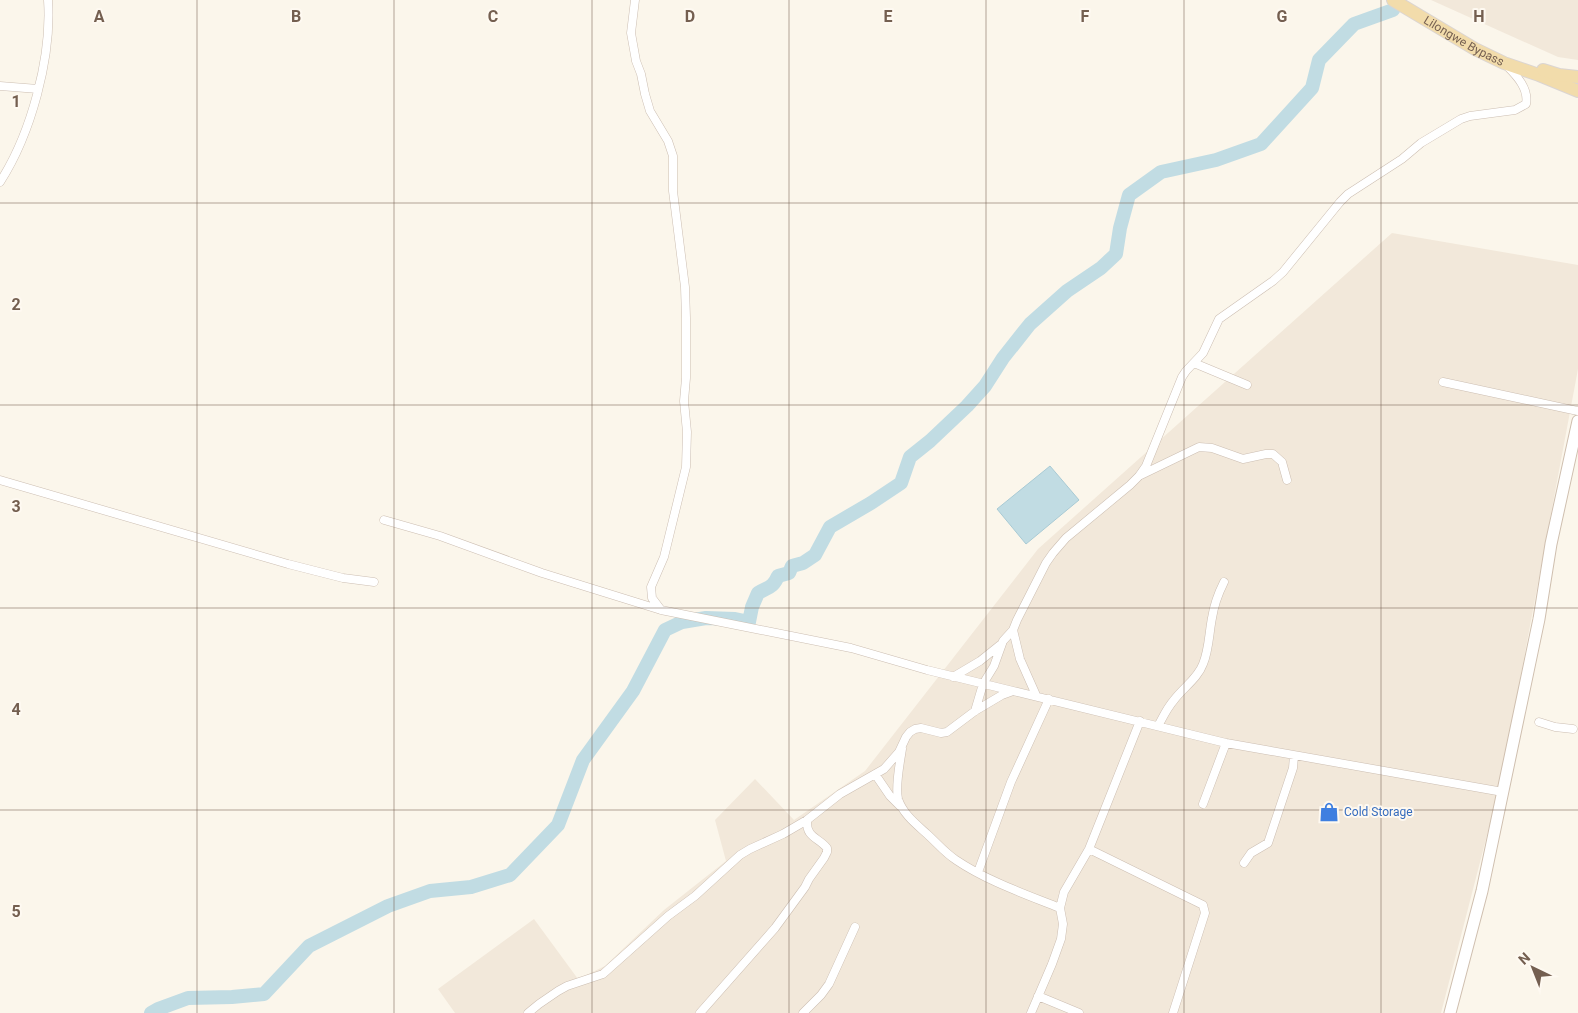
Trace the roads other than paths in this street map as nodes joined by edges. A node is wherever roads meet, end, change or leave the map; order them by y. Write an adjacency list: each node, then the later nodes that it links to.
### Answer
1 (48, 0): 9 (street)
2 (635, 0): 24 (street)
3 (1392, 0): 4 (main road, Lilongwe Bypass)
4 (1504, 63): 5 (main road, Lilongwe Bypass); 6 (main road); 13 (street)
5 (1544, 77): 7 (main road, Lilongwe Bypass); 10 (main road, Lilongwe Bypass); 11 (main road)
6 (1578, 77)
7 (1578, 83)
8 (0, 86): 9 (street)
9 (38, 89): 12 (street)
10 (1578, 91)
11 (1578, 100)
12 (0, 182)
13 (1194, 363): 15 (street); 18 (street)
14 (1443, 382): 16 (street)
15 (1247, 385)
16 (1578, 411)
17 (1578, 421): 41 (main road)
18 (1139, 476): 20 (street); 25 (street)
19 (0, 480): 22 (street)
20 (1287, 480)
21 (384, 520): 24 (street)
22 (374, 582)
23 (1224, 582): 35 (street)
24 (661, 610): 27 (street)
25 (1013, 630): 26 (street); 30 (street)
26 (1003, 642): 27 (street); 28 (street)
27 (953, 677): 28 (street)
28 (983, 684): 29 (street); 32 (street)
29 (1012, 691): 30 (street); 32 (street)
30 (1036, 695): 31 (street)
31 (1049, 699): 33 (street); 47 (street)
32 (974, 711): 38 (street)
33 (1140, 722): 35 (street); 45 (street)
34 (1539, 722): 36 (street)
35 (1158, 726): 37 (street)
36 (1573, 728)
37 (1226, 743): 39 (street); 42 (street)
38 (903, 744): 40 (street); 43 (street)
39 (1294, 756): 41 (street); 46 (street)
40 (875, 774): 43 (street); 44 (street)
41 (1502, 792): 58 (main road)
42 (1203, 804)
43 (902, 807): 47 (street)
44 (806, 820): 52 (street); 53 (street)
45 (1088, 849): 48 (street); 57 (street)
46 (1244, 863)
47 (978, 872): 48 (street)
48 (1060, 908): 50 (street)
49 (855, 927): 51 (street)
50 (1038, 996): 55 (street); 56 (street)
51 (805, 1011): 54 (street)
52 (528, 1013)
53 (700, 1013)
54 (816, 1013)
55 (1031, 1013)
56 (1079, 1013)
57 (1173, 1013)
58 (1450, 1013)

